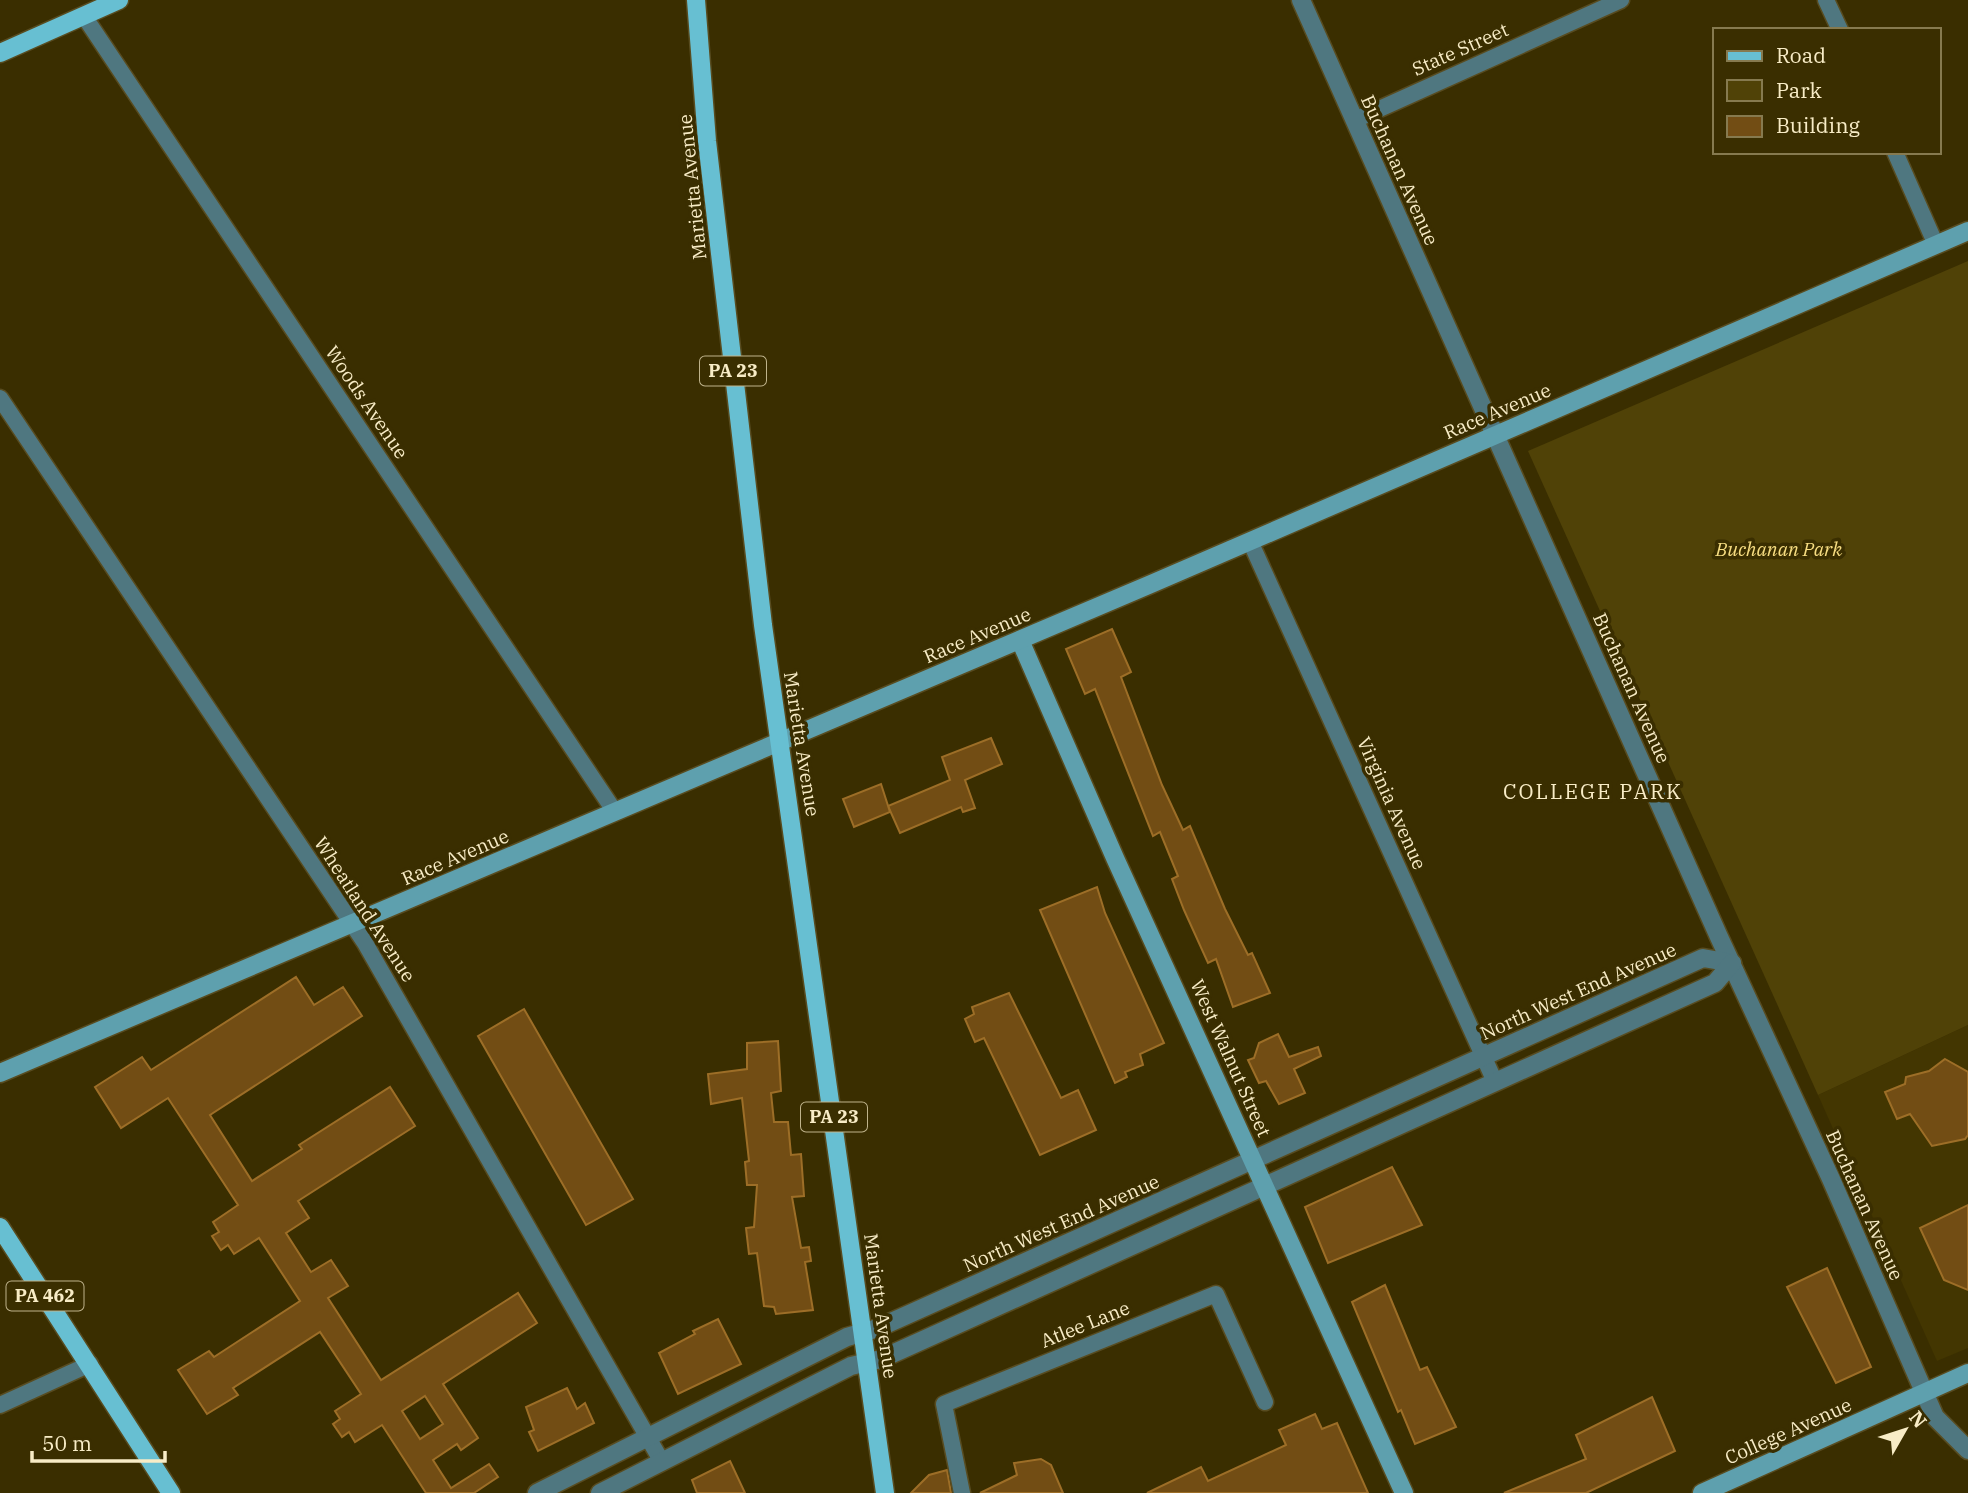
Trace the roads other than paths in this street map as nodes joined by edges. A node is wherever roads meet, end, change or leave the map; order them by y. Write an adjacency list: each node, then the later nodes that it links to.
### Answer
1 (696, 0): 17 (main road, Marietta Avenue / PA 23)
2 (1301, 0): 9 (street, Buchanan Avenue)
3 (1621, 0): 9 (street, State Street)
4 (1826, 0): 7 (street)
5 (112, 1): 6 (main road)
6 (84, 16): 8 (main road); 18 (street, Woods Avenue)
7 (1839, 28)
8 (0, 53)
9 (1355, 120): 14 (street, Buchanan Avenue)
10 (1896, 154): 12 (street)
11 (1968, 231): 12 (main road, Race Avenue)
12 (1936, 245): 14 (main road, Race Avenue)
13 (0, 398): 19 (street, Wheatland Avenue)
14 (1496, 434): 15 (main road, Race Avenue); 20 (street, Buchanan Avenue)
15 (1250, 541): 16 (main road, Race Avenue); 21 (street, Virginia Avenue)
16 (1020, 640): 17 (main road, Race Avenue); 24 (main road, West Walnut Street)
17 (781, 742): 18 (main road, Race Avenue); 27 (main road, Marietta Avenue / PA 23)
18 (615, 812): 19 (main road, Race Avenue)
19 (352, 924): 22 (main road, Race Avenue); 34 (street, Wheatland Avenue)
20 (1732, 963): 21 (street, North West End Avenue); 23 (street); 31 (street, Buchanan Avenue)
21 (1484, 1056): 23 (street, Virginia Avenue); 24 (street, North West End Avenue)
22 (0, 1073)
23 (1495, 1082): 25 (street)
24 (1254, 1159): 25 (main road, West Walnut Street); 27 (street, North West End Avenue)
25 (1266, 1185): 28 (street); 42 (main road, West Walnut Street)
26 (0, 1227): 29 (main road, PA 462)
27 (863, 1332): 28 (main road, Marietta Avenue / PA 23); 34 (street, North West End Avenue)
28 (867, 1362): 36 (street); 40 (main road, Marietta Avenue / PA 23)
29 (90, 1364): 33 (street); 37 (main road, PA 462)
30 (1968, 1373): 31 (main road, College Avenue)
31 (1925, 1392): 35 (street, Buchanan Avenue); 43 (main road, College Avenue)
32 (1265, 1402): 41 (street, Atlee Lane)
33 (0, 1405)
34 (648, 1437): 36 (street, Wheatland Avenue); 38 (street, North West End Avenue)
35 (1968, 1450)
36 (662, 1462): 39 (street)
37 (171, 1493)
38 (537, 1493)
39 (600, 1493)
40 (885, 1493)
41 (962, 1493)
42 (1404, 1493)
43 (1702, 1493)

